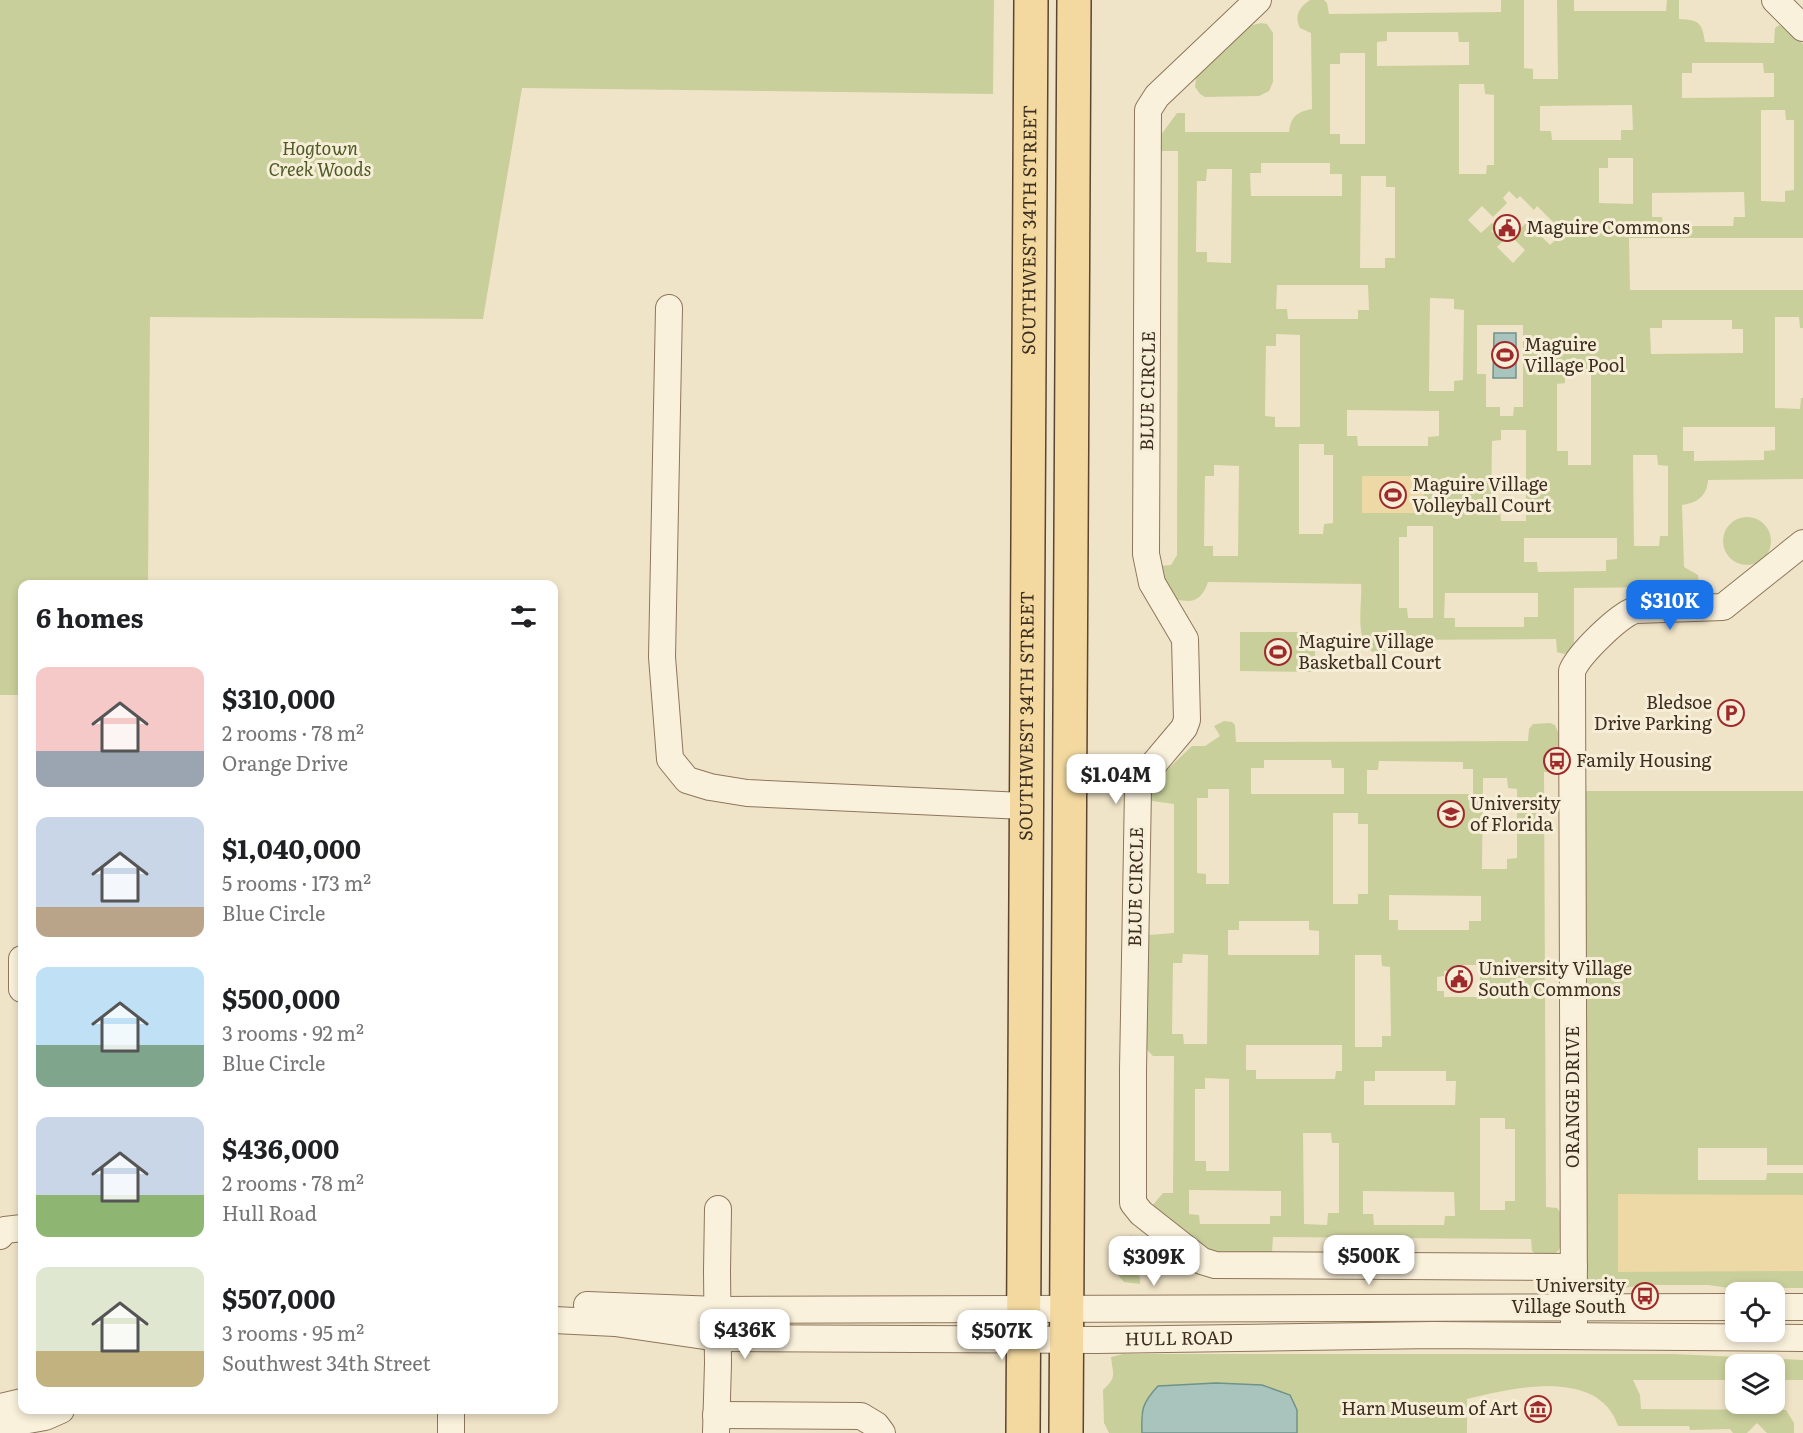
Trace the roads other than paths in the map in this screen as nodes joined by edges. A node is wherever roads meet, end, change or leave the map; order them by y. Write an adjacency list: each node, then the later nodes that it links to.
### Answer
1 (1031, 0): 8 (main road, SOUTHWEST 34TH STREET)
2 (1074, 0): 21 (main road)
3 (1258, 0): 12 (street, BLUE CIRCLE)
4 (1775, 0): 5 (street)
5 (1803, 28)
6 (669, 308): 8 (street)
7 (1803, 543): 12 (street, ORANGE DRIVE)
8 (1025, 806): 20 (main road, SOUTHWEST 34TH STREET)
9 (718, 1209): 18 (street)
10 (18, 1228): 11 (street)
11 (0, 1236)
12 (1574, 1267): 15 (street, ORANGE DRIVE)
13 (558, 1304): 18 (street, HULL ROAD)
14 (1725, 1306): 15 (street, HULL ROAD)
15 (1574, 1307): 21 (street, HULL ROAD); 22 (street, ORANGE DRIVE)
16 (1785, 1307): 17 (street)
17 (1803, 1307)
18 (718, 1310): 20 (street, HULL ROAD); 23 (street)
19 (558, 1320): 23 (street, HULL ROAD)
20 (1023, 1324): 21 (street, HULL ROAD); 23 (street, HULL ROAD); 33 (main road, SOUTHWEST 34TH STREET)
21 (1066, 1324): 22 (street, HULL ROAD); 34 (main road)
22 (1573, 1335): 24 (street, HULL ROAD)
23 (718, 1338): 29 (street)
24 (1803, 1338)
25 (18, 1405): 28 (street)
26 (52, 1414): 28 (street)
27 (451, 1414): 31 (street)
28 (2, 1418)
29 (716, 1424): 30 (street)
30 (764, 1424): 32 (street)
31 (451, 1433)
32 (882, 1433)
33 (1023, 1433)
34 (1066, 1433)

